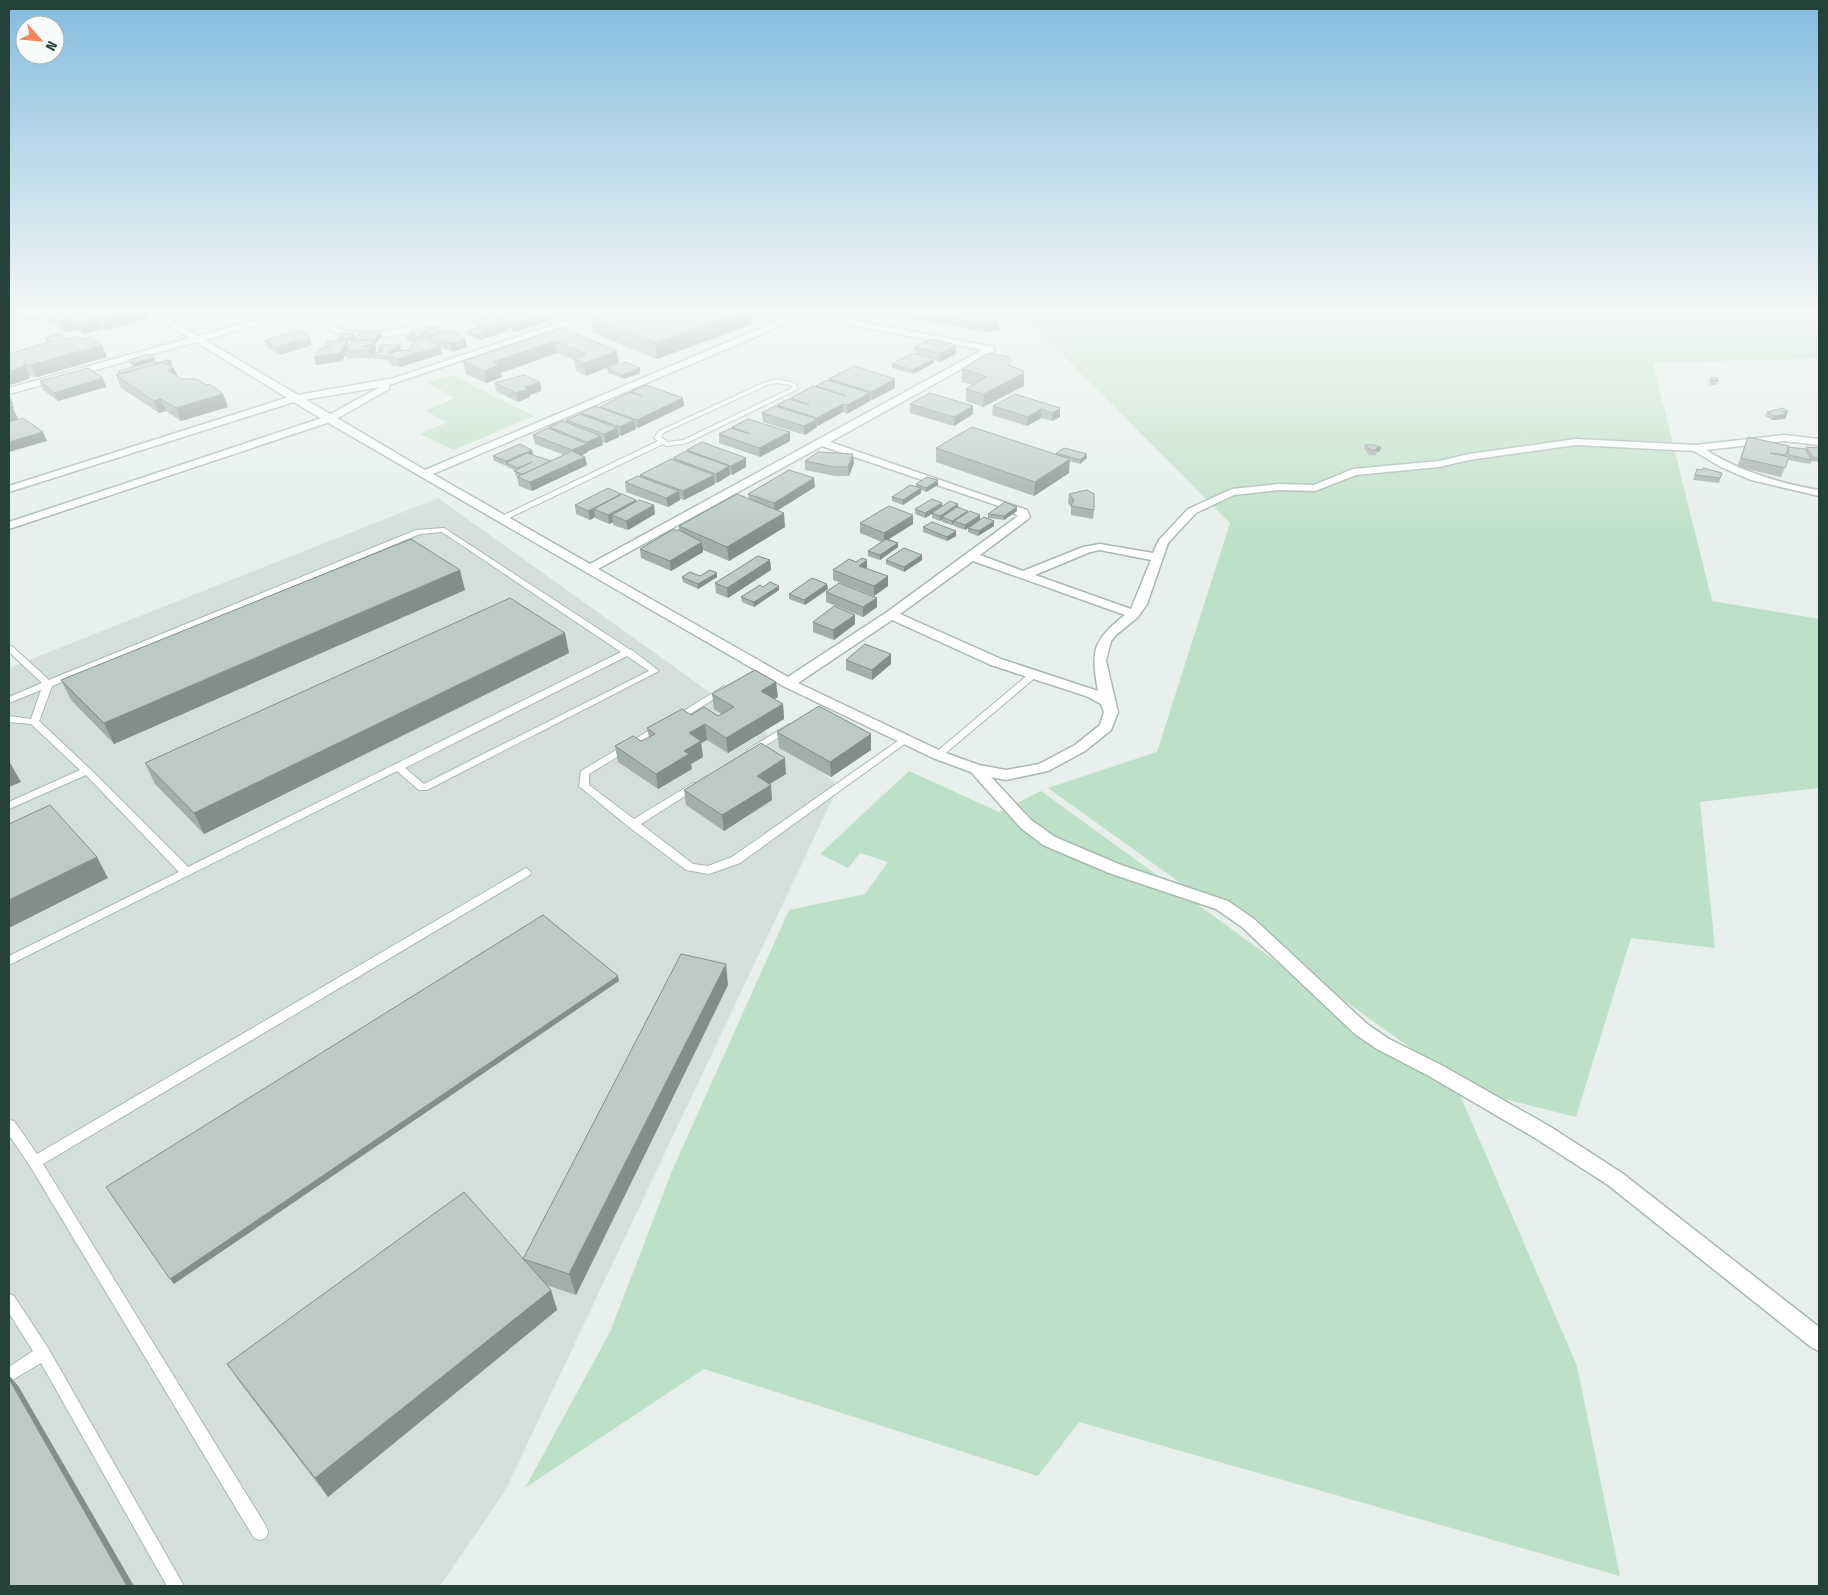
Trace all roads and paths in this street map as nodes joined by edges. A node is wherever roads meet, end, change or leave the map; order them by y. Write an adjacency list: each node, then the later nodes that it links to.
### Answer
1 (279, 388): 8 (street)
2 (352, 388): 8 (street)
3 (383, 388): 9 (street)
4 (626, 388): 14 (street)
5 (755, 388): 10 (lane)
6 (795, 388): 10 (lane)
7 (918, 388): 11 (street)
8 (295, 398): 9 (street); 15 (street)
9 (329, 419): 14 (street); 18 (street)
10 (662, 442): 17 (lane)
11 (820, 442): 19 (street); 21 (street)
12 (1819, 442): 13 (street)
13 (1696, 448): 16 (street); 20 (street)
14 (426, 473): 17 (street)
15 (9, 488)
16 (1819, 493)
17 (502, 518): 21 (street)
18 (9, 526)
19 (972, 556): 22 (street); 24 (street)
20 (1156, 558): 22 (street); 23 (street)
21 (591, 568): 29 (street)
22 (1023, 575): 23 (street)
23 (1134, 614): 32 (street)
24 (891, 615): 27 (street); 29 (street)
25 (9, 648): 30 (lane)
26 (629, 652): 30 (lane); 39 (lane); 39 (lane)
27 (1033, 675): 32 (street); 38 (lane)
28 (736, 682): 44 (lane)
29 (788, 682): 36 (street)
30 (48, 684): 31 (lane); 34 (lane)
31 (9, 700)
32 (1107, 702): 40 (street)
33 (9, 719): 34 (lane)
34 (34, 722): 41 (lane)
35 (796, 723): 37 (lane)
36 (905, 740): 38 (street); 44 (lane)
37 (747, 753)
38 (938, 755): 40 (street)
39 (398, 768): 45 (lane)
40 (976, 769): 51 (street)
41 (87, 771): 43 (lane); 45 (lane)
42 (706, 779): 44 (lane)
43 (9, 806)
44 (633, 825)
45 (186, 871): 47 (lane)
46 (526, 872): 49 (lane)
47 (9, 961)
48 (9, 1125): 49 (lane)
49 (35, 1162): 54 (lane)
50 (9, 1301): 52 (lane)
51 (1819, 1340)
52 (43, 1353): 53 (lane); 55 (lane)
53 (9, 1375)
54 (260, 1532)
55 (176, 1586)

